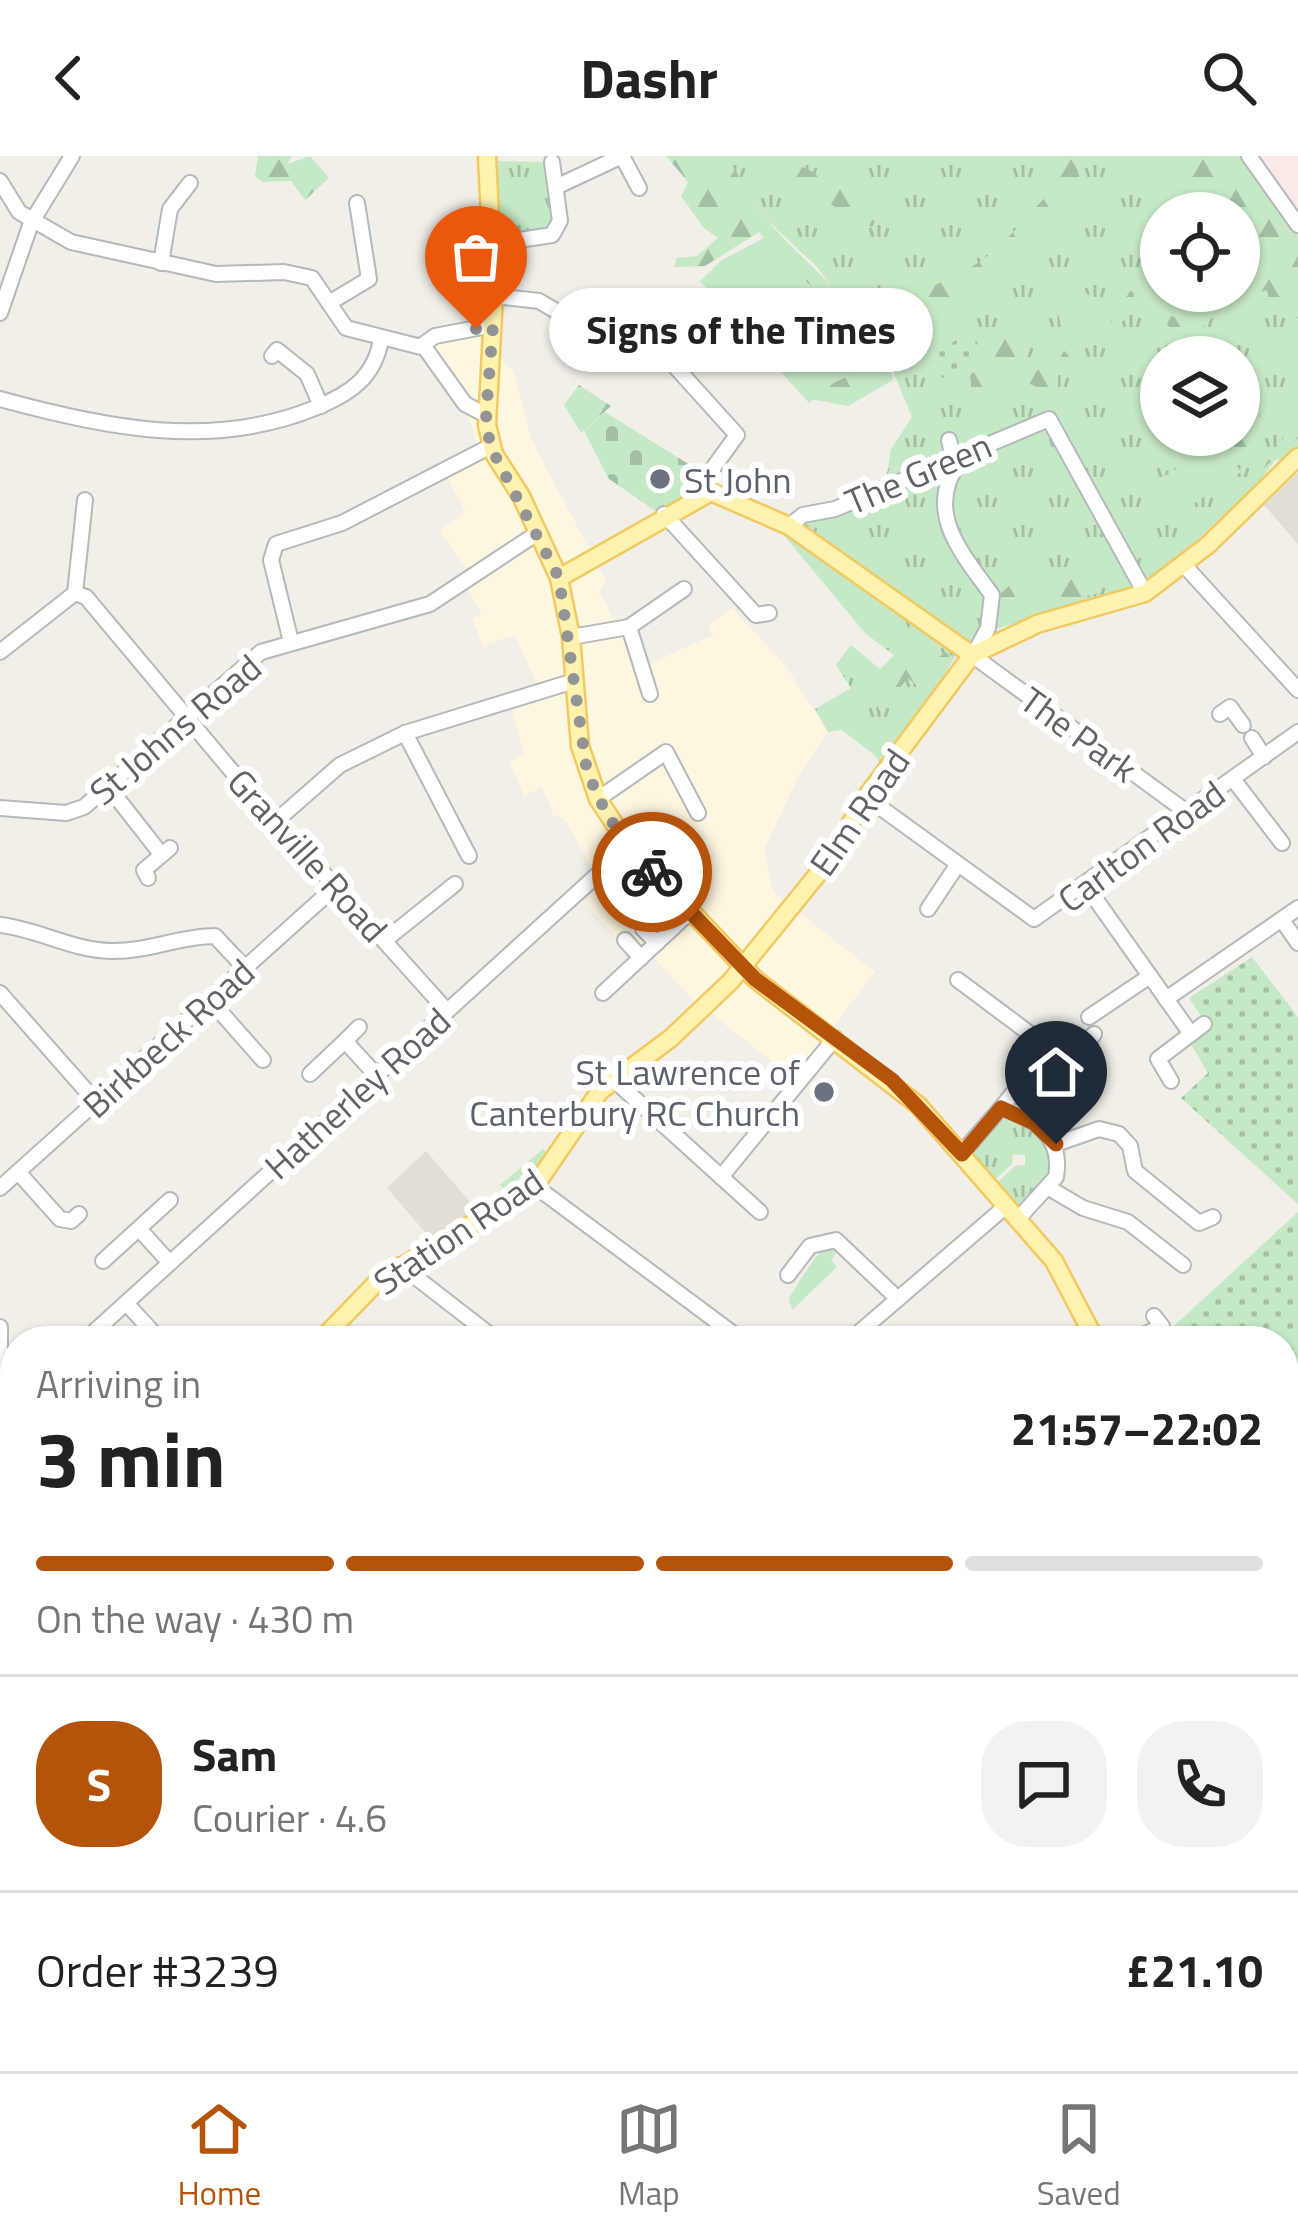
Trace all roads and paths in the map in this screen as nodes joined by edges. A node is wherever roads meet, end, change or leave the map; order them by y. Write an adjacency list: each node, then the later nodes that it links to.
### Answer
1 (72, 156): 11 (street)
2 (488, 156): 13 (main road)
3 (622, 156): 8 (street); 9 (street)
4 (1250, 156): 12 (street)
5 (552, 162): 8 (street)
6 (0, 181): 11 (street)
7 (190, 183): 14 (street)
8 (558, 186): 13 (street)
9 (639, 188)
10 (357, 203): 17 (street)
11 (31, 223): 14 (street); 15 (street)
12 (1298, 225)
13 (493, 244): 16 (main road)
14 (161, 263): 17 (street)
15 (4, 283): 18 (street)
16 (494, 296): 19 (main road); 31 (street)
17 (329, 303): 20 (street)
18 (0, 313)
19 (493, 326): 21 (street); 25 (main road)
20 (381, 339): 21 (street); 24 (street)
21 (421, 346): 25 (street)
22 (272, 356): 24 (street)
23 (0, 399): 24 (street)
24 (321, 406)
25 (486, 415): 27 (main road)
26 (949, 440): 28 (street)
27 (490, 446): 34 (main road); 43 (street)
28 (963, 457): 33 (street, The Green); 39 (street, The Green); 44 (street)
29 (1298, 457): 35 (main road)
30 (85, 500): 38 (street)
31 (687, 503): 32 (main road); 33 (main road, The Green)
32 (664, 514): 36 (main road); 40 (street)
33 (789, 526): 44 (main road, The Green)
34 (539, 532): 36 (main road); 43 (street, St Johns Road)
35 (1184, 565): 39 (main road); 47 (street)
36 (559, 578): 42 (main road)
37 (684, 589): 41 (street)
38 (75, 592): 45 (street); 50 (street, Granville Road)
39 (1145, 593): 44 (main road)
40 (769, 613)
41 (628, 627): 42 (street); 48 (street)
42 (572, 637): 46 (main road)
43 (291, 642): 50 (street, St Johns Road)
44 (977, 649): 56 (main road, Elm Road); 60 (street, The Park)
45 (0, 652)
46 (574, 682): 52 (street); 57 (main road)
47 (1298, 690)
48 (650, 694)
49 (1220, 714): 53 (street)
50 (187, 719): 55 (street, St Johns Road); 61 (street, Granville Road)
51 (1298, 732): 53 (street, Carlton Road)
52 (405, 733): 61 (street); 64 (street)
53 (1264, 757): 54 (street, Carlton Road)
54 (1234, 779): 60 (street, Carlton Road); 62 (street)
55 (110, 789): 58 (street, St Johns Road); 66 (street)
56 (866, 797): 65 (street, Carlton Road); 81 (main road, Elm Road)
57 (598, 799): 59 (street); 63 (main road)
58 (0, 808)
59 (698, 813)
60 (1188, 813): 69 (street, Carlton Road)
61 (276, 821): 68 (street, Granville Road)
62 (1282, 843)
63 (629, 846): 72 (main road); 89 (street, Hatherley Road)
64 (469, 856)
65 (958, 864): 69 (street, Carlton Road); 71 (street)
66 (148, 878)
67 (455, 884): 76 (street)
68 (335, 887): 76 (street, Granville Road); 82 (street, Birkbeck Road)
69 (1087, 887): 83 (street)
70 (1298, 908): 73 (street)
71 (928, 909)
72 (690, 912): 78 (street); 81 (main road)
73 (1282, 920): 79 (street); 87 (street)
74 (0, 925): 82 (street)
75 (643, 928): 78 (street)
76 (385, 940): 89 (street, Granville Road)
77 (625, 940): 80 (street)
78 (656, 943): 80 (street)
79 (1298, 943)
80 (641, 958): 86 (street)
81 (743, 967): 95 (main road); 100 (main road, Station Road)
82 (245, 968): 88 (street, Birkbeck Road)
83 (1150, 976): 87 (street); 90 (street)
84 (958, 980): 101 (street)
85 (0, 993): 103 (street)
86 (603, 993)
87 (1166, 999): 94 (street)
88 (210, 1000): 97 (street); 103 (street, Birkbeck Road)
89 (447, 1011): 99 (street, Hatherley Road)
90 (1090, 1017)
91 (1204, 1024): 94 (street)
92 (359, 1027): 96 (street)
93 (1094, 1034): 101 (street)
94 (1191, 1034): 102 (street)
95 (835, 1038): 106 (main road); 108 (street)
96 (345, 1041): 98 (street); 99 (street)
97 (263, 1060)
98 (310, 1074)
99 (376, 1075): 119 (street, Hatherley Road)
100 (613, 1079): 108 (street); 109 (main road, Station Road)
101 (1023, 1080): 104 (street)
102 (1171, 1081)
103 (97, 1102): 107 (street, Birkbeck Road)
104 (1001, 1108): 105 (street); 106 (street)
105 (1056, 1144): 111 (street); 116 (street)
106 (962, 1154): 115 (main road)
107 (18, 1172): 110 (street, Birkbeck Road); 114 (street)
108 (721, 1177): 113 (street)
109 (535, 1186): 120 (main road, Station Road); 130 (street)
110 (0, 1188)
111 (1049, 1188): 115 (street); 121 (street)
112 (170, 1200): 117 (street)
113 (760, 1212)
114 (79, 1214)
115 (1011, 1214): 123 (street); 132 (main road)
116 (1214, 1217)
117 (140, 1229): 118 (street); 119 (street)
118 (104, 1262)
119 (170, 1263): 124 (street, Hatherley Road)
120 (400, 1265): 128 (main road, Station Road); 129 (street)
121 (1183, 1265)
122 (788, 1275): 123 (street)
123 (898, 1299): 131 (street)
124 (126, 1303): 126 (street, Hatherley Road); 127 (street)
125 (1154, 1316): 133 (street)
126 (101, 1326)
127 (147, 1326)
128 (334, 1326)
129 (479, 1326)
130 (723, 1326)
131 (866, 1326)
132 (1088, 1326)
133 (1162, 1326)
134 (0, 1328): 135 (street)
135 (0, 1375)

